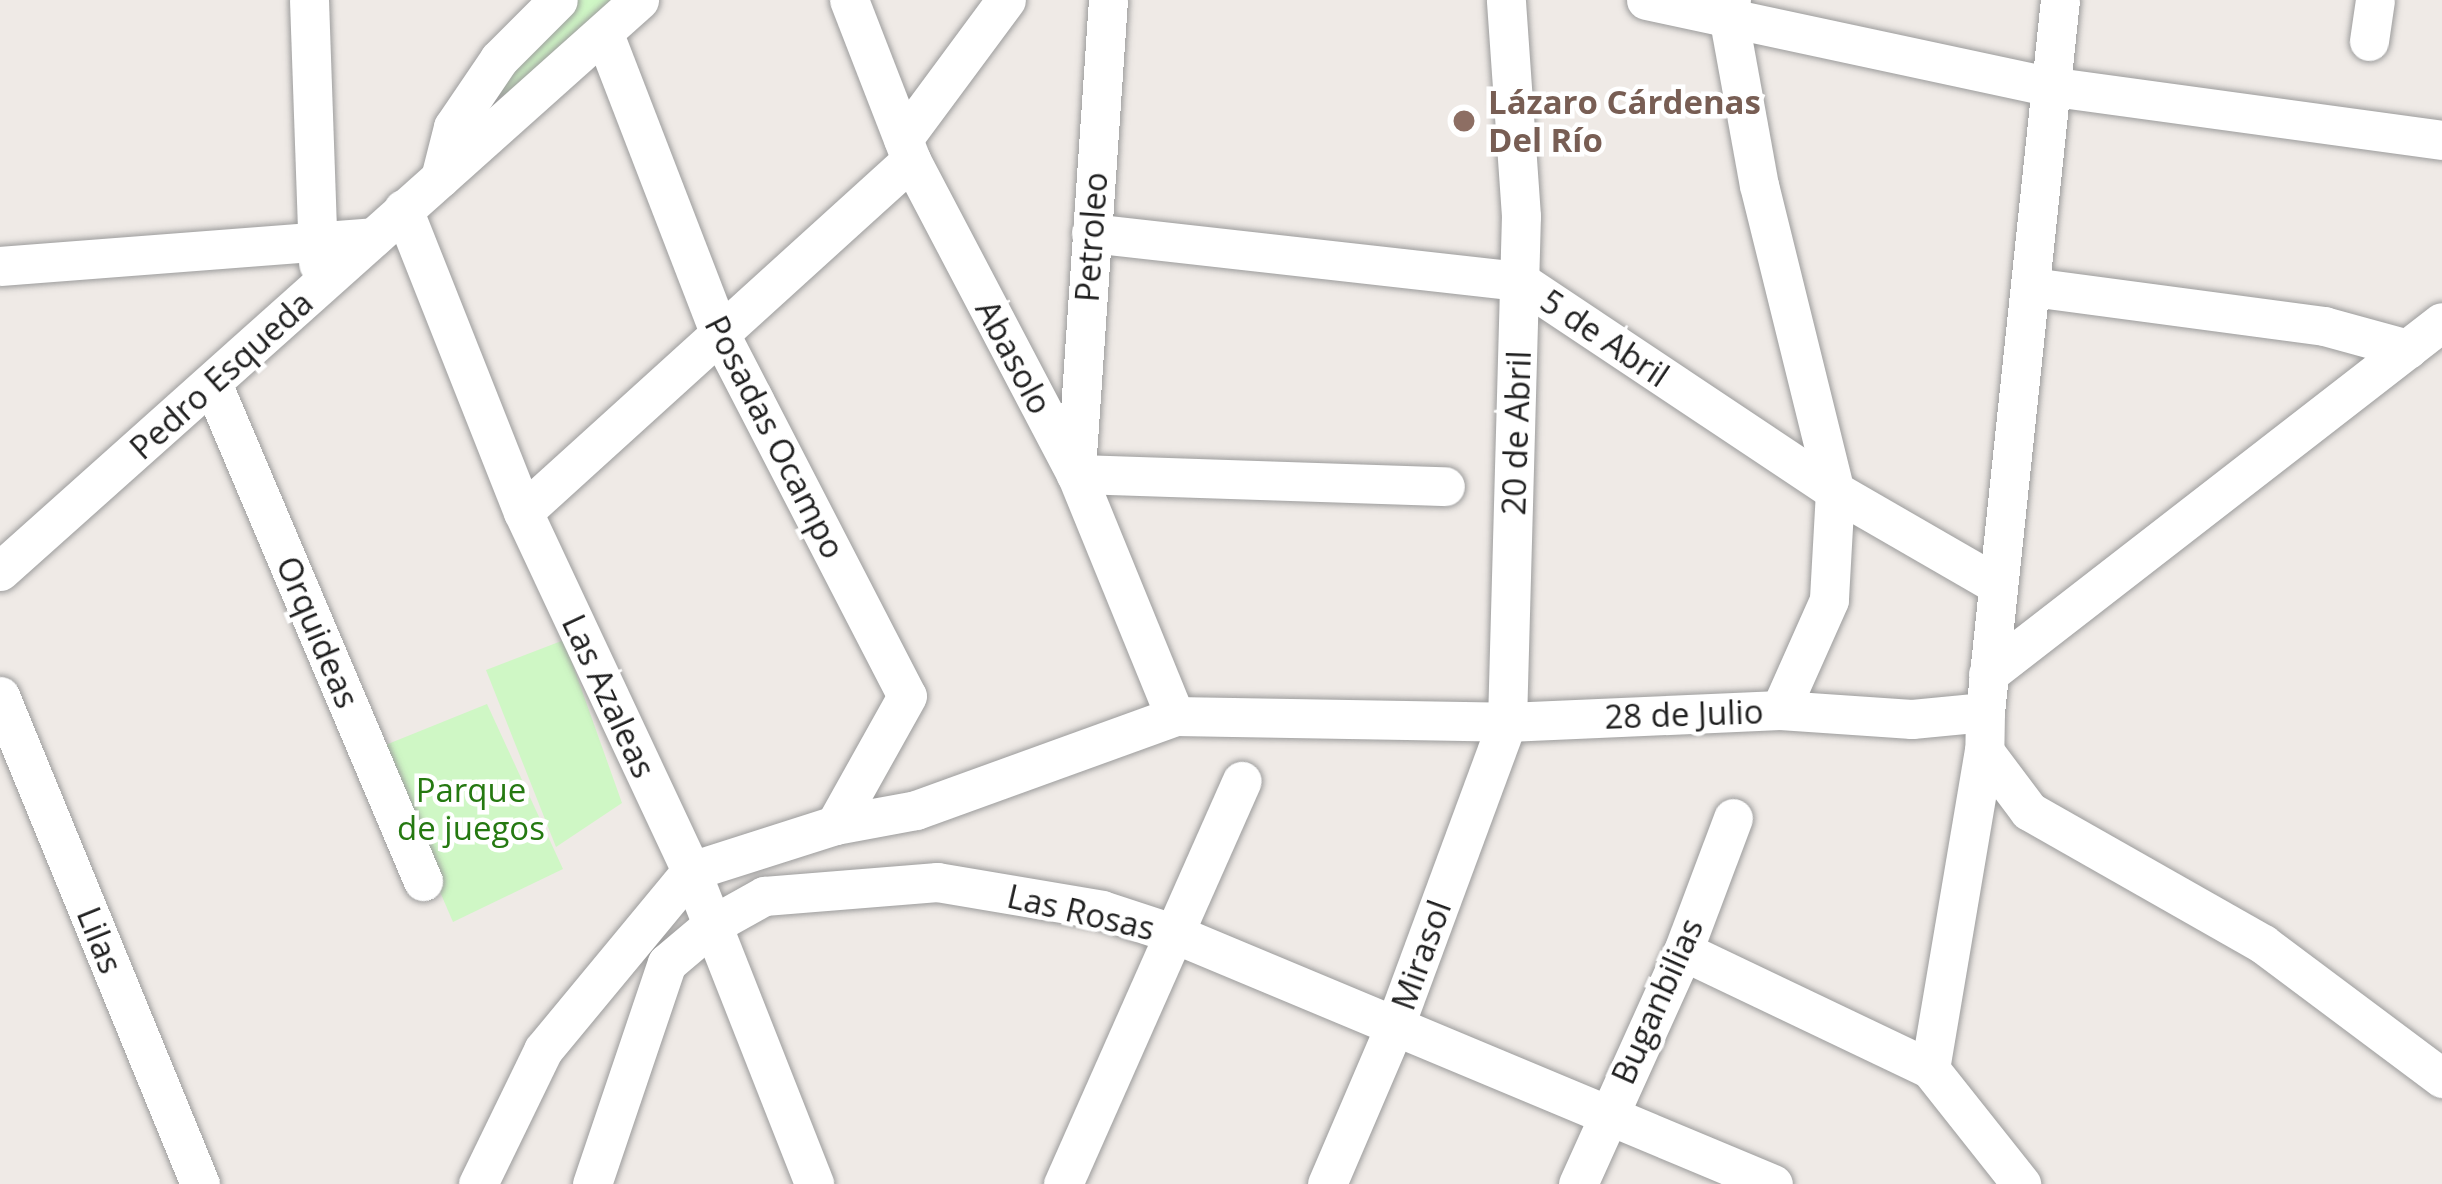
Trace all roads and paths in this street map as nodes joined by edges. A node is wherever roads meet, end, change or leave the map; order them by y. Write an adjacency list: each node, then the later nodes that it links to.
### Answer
1 (309, 0): 21 (street)
2 (558, 0): 17 (street)
3 (639, 0): 12 (street, Pedro Esqueda)
4 (849, 0): 16 (street, Abasolo)
5 (1006, 0): 16 (street)
6 (1108, 0): 19 (street, Petroleo)
7 (1506, 0): 23 (street, 20 de Abril)
8 (1646, 0): 11 (street)
9 (2060, 0): 14 (street)
10 (2375, 0): 13 (street)
11 (1730, 8): 14 (street); 32 (street)
12 (604, 34): 17 (street, Pedro Esqueda); 27 (street, Posadas Ocampo)
13 (2369, 41)
14 (2048, 86): 15 (street); 24 (street)
15 (2442, 140)
16 (907, 149): 27 (street); 30 (street, Abasolo)
17 (440, 178): 18 (street, Pedro Esqueda)
18 (403, 209): 20 (street, Pedro Esqueda); 33 (street, Las Azaleas)
19 (1091, 233): 23 (street, 5 de Abril); 30 (street, Petroleo)
20 (373, 237): 21 (street); 25 (street, Pedro Esqueda)
21 (318, 242): 22 (street); 25 (street)
22 (0, 266)
23 (1520, 281): 32 (street, 5 de Abril); 40 (street, 20 de Abril)
24 (2032, 287): 28 (street); 35 (street)
25 (319, 288): 29 (street, Pedro Esqueda)
26 (2442, 322): 28 (street)
27 (720, 334): 33 (street); 43 (street, Posadas Ocampo)
28 (2408, 349): 38 (street)
29 (212, 383): 34 (street, Pedro Esqueda); 45 (street, Orquideas)
30 (1076, 474): 31 (street); 39 (street, Abasolo)
31 (1445, 486)
32 (1835, 491): 35 (street, 5 de Abril); 37 (street)
33 (524, 512): 44 (street, Las Azaleas)
34 (0, 571)
35 (1996, 584): 38 (street)
36 (0, 696): 53 (street, Lilas)
37 (1780, 710): 38 (street, 28 de Julio); 40 (street, 28 de Julio)
38 (1986, 712): 50 (street); 51 (street)
39 (1175, 716): 40 (street, 28 de Julio); 43 (street, 28 de Julio)
40 (1507, 722): 49 (street, Mirasol)
41 (1243, 781): 47 (street)
42 (1733, 818): 48 (street, Buganbilias)
43 (835, 825): 44 (street, 28 de Julio)
44 (691, 871): 46 (street, Las Azaleas); 54 (street)
45 (423, 881)
46 (712, 925): 47 (street, Las Rosas); 55 (street, Las Rosas); 56 (street, Las Azaleas)
47 (1175, 934): 49 (street, Las Rosas); 57 (street)
48 (1683, 951): 50 (street); 52 (street, Buganbilias)
49 (1395, 1025): 52 (street, Las Rosas); 58 (street, Mirasol)
50 (1930, 1069): 61 (street)
51 (2442, 1078)
52 (1607, 1114): 59 (street, Buganbilias); 60 (street, Las Rosas)
53 (200, 1184)
54 (478, 1184)
55 (592, 1184)
56 (814, 1184)
57 (1063, 1184)
58 (1327, 1184)
59 (1578, 1184)
60 (1773, 1184)
61 (2021, 1184)

